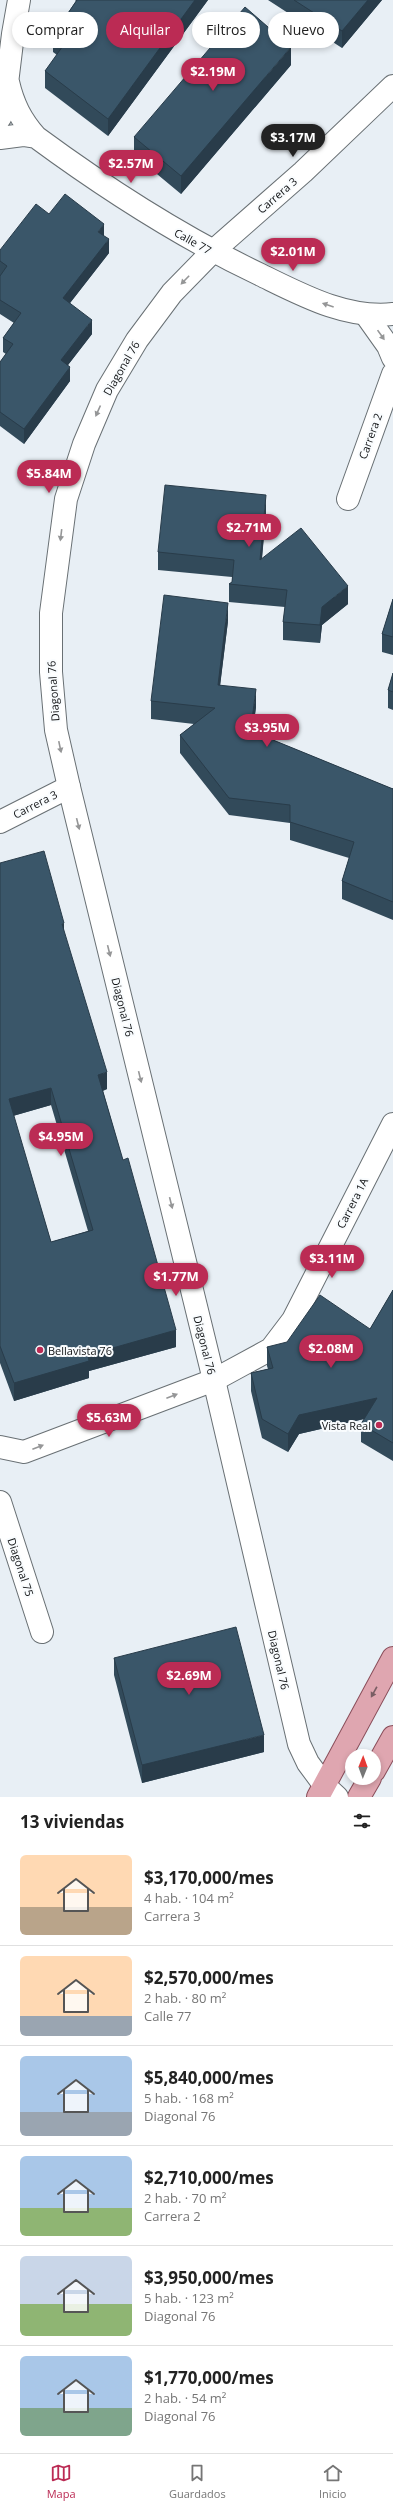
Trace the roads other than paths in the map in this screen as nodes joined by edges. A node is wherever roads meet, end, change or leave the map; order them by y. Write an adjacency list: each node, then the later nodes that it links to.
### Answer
1 (19, 0): 2 (street)
2 (8, 82): 4 (street); 5 (street, Calle 77)
3 (393, 86): 7 (street, Carrera 3)
4 (0, 118)
5 (36, 137): 6 (street); 7 (street, Calle 77)
6 (0, 138)
7 (212, 252): 9 (street, Calle 77, one-way to 7); 13 (street, Diagonal 76, one-way to 13)
8 (393, 314): 9 (street, Calle 77)
9 (366, 315): 10 (street, one-way to 10)
10 (393, 358)
11 (393, 374): 12 (street, Carrera 2)
12 (348, 498)
13 (69, 787): 14 (street, Carrera 3); 16 (street, Diagonal 76, one-way to 16)
14 (0, 822)
15 (393, 1124): 16 (street, Carrera 1A)
16 (214, 1380): 17 (street, Carrera 1A, one-way to 16); 24 (street, Diagonal 76)
17 (0, 1447)
18 (0, 1502): 19 (street, Diagonal 75)
19 (42, 1632)
20 (393, 1658): 24 (main road, one-way to 24)
21 (393, 1737): 22 (main road)
22 (381, 1758)
23 (366, 1785): 25 (main road)
24 (327, 1793)
25 (359, 1797)

